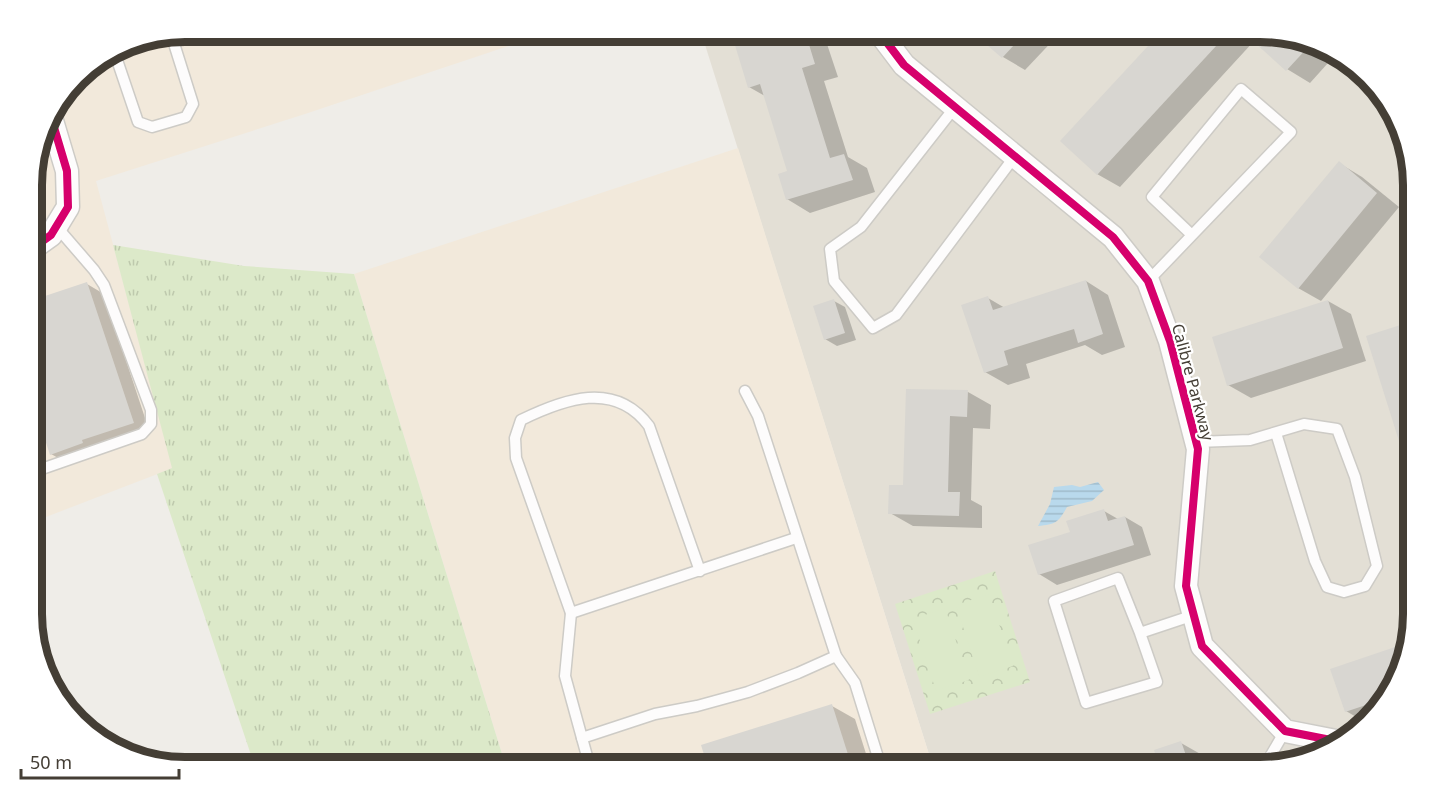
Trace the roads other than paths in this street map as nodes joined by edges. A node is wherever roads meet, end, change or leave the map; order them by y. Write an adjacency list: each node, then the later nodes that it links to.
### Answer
1 (174, 42): 3 (lane)
2 (887, 42): 4 (street, Calibre Parkway)
3 (117, 59)
4 (955, 107): 6 (street, Calibre Parkway); 6 (lane)
5 (51, 135): 7 (street)
6 (1015, 156): 10 (street, Calibre Parkway)
7 (56, 226): 9 (street); 14 (lane)
8 (1192, 235): 8 (lane); 10 (lane)
9 (42, 242)
10 (1148, 281): 13 (street, Calibre Parkway)
11 (745, 391): 15 (lane)
12 (1276, 433): 12 (lane); 13 (lane)
13 (1197, 442): 18 (street, Calibre Parkway)
14 (42, 469)
15 (796, 538): 16 (lane); 20 (lane)
16 (699, 570): 17 (lane); 17 (lane)
17 (571, 613): 22 (lane)
18 (1194, 615): 19 (lane); 21 (street, Calibre Parkway)
19 (1140, 633): 19 (lane)
20 (836, 656): 22 (lane); 25 (lane)
21 (1285, 731): 23 (street); 26 (lane)
22 (582, 738): 24 (lane)
23 (1328, 739)
24 (587, 757)
25 (878, 757)
26 (1270, 757)

